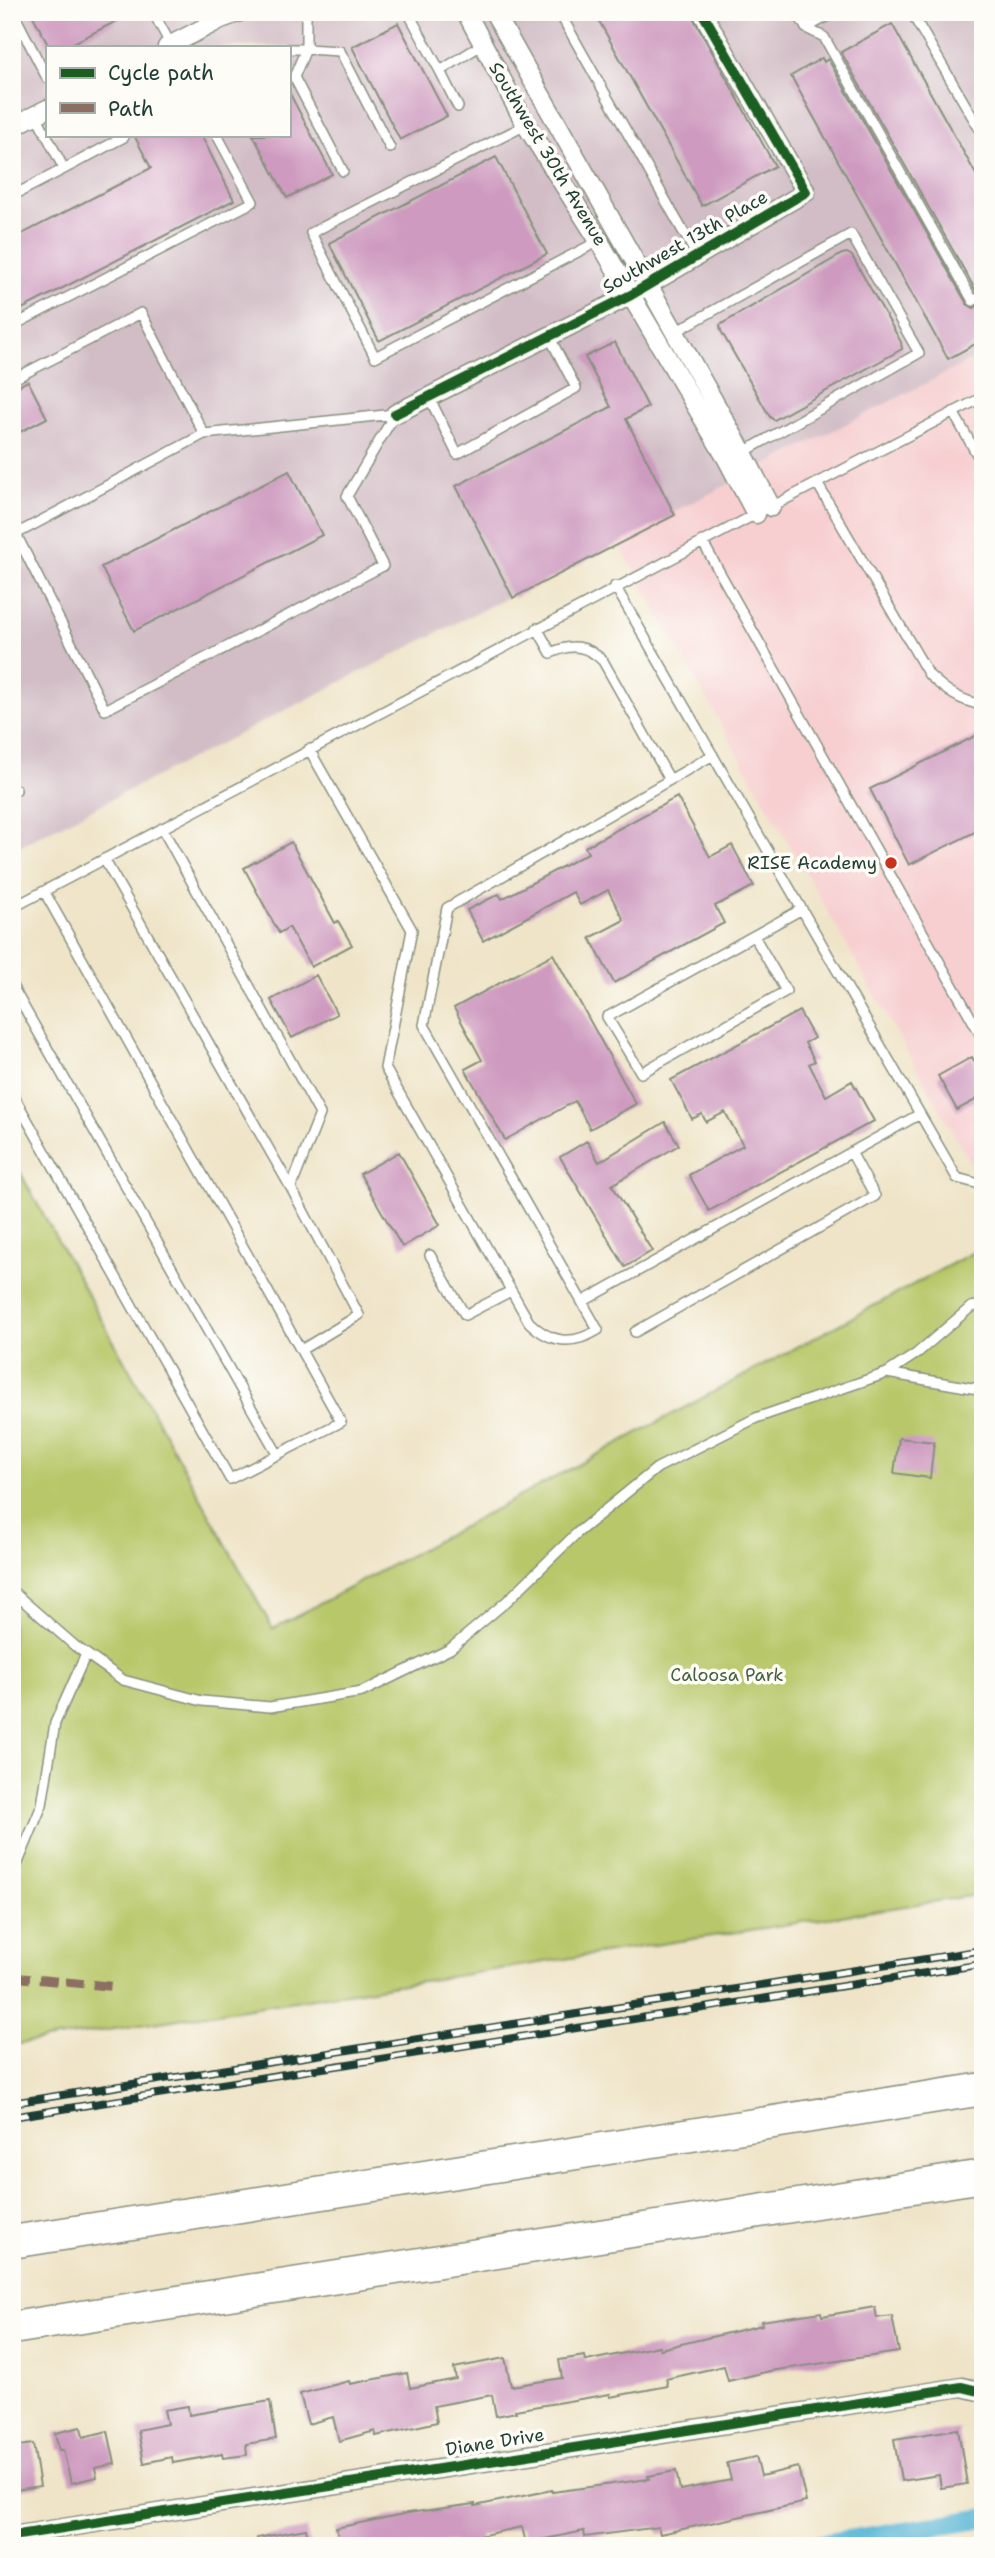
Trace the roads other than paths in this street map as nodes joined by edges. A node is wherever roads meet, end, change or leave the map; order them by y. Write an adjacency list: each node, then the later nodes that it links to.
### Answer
1 (13, 12): 21 (lane)
2 (153, 12): 16 (lane)
3 (240, 12): 13 (street)
4 (306, 12): 19 (lane)
5 (466, 12): 15 (street, Southwest 30th Avenue)
6 (494, 12): 36 (street, Southwest 30th Avenue)
7 (559, 12): 35 (lane)
8 (702, 12): 35 (street, Southwest 13th Place)
9 (797, 12): 14 (lane)
10 (835, 12): 14 (lane)
11 (911, 12): 26 (lane)
12 (409, 14): 20 (lane)
13 (219, 16): 17 (street)
14 (806, 28): 38 (lane)
15 (483, 44): 20 (lane); 24 (street, Southwest 30th Avenue)
16 (170, 46)
17 (172, 46)
18 (290, 49): 19 (lane)
19 (306, 49): 30 (lane); 32 (lane)
20 (440, 71): 22 (lane)
21 (46, 76)
22 (458, 107)
23 (42, 112): 25 (street)
24 (526, 125): 34 (street, Southwest 30th Avenue); 34 (lane)
25 (13, 126)
26 (983, 135)
27 (51, 136): 31 (lane)
28 (218, 136): 39 (lane)
29 (124, 137): 31 (lane)
30 (390, 148)
31 (64, 169): 33 (lane)
32 (344, 171)
33 (12, 195)
34 (599, 241): 37 (street, Southwest 30th Avenue)
35 (697, 256): 36 (street, Southwest 13th Place)
36 (649, 285): 37 (street, Southwest 13th Place); 40 (street, Southwest 30th Avenue)
37 (631, 295): 41 (street, Southwest 13th Place); 48 (street, Southwest 30th Avenue)
38 (983, 295)
39 (12, 326)
40 (675, 332): 48 (street, Southwest 30th Avenue); 48 (lane)
41 (549, 336): 43 (street, Southwest 13th Place); 43 (lane)
42 (12, 380): 47 (lane)
43 (429, 397): 46 (street, Southwest 13th Place)
44 (983, 397): 45 (lane)
45 (954, 412): 49 (lane); 50 (lane)
46 (395, 414): 47 (lane); 47 (lane)
47 (204, 434)
48 (736, 457): 51 (street, Southwest 30th Avenue)
49 (983, 465)
50 (817, 484): 51 (lane); 55 (lane)
51 (763, 511): 52 (lane)
52 (702, 541): 53 (lane); 66 (lane)
53 (615, 586): 54 (lane); 57 (lane)
54 (537, 628): 56 (lane); 58 (lane)
55 (983, 705)
56 (310, 750): 59 (lane); 73 (lane)
57 (713, 755): 58 (lane); 63 (lane)
58 (670, 780): 74 (lane)
59 (162, 828): 60 (lane); 71 (lane)
60 (104, 859): 61 (lane); 71 (lane)
61 (44, 891): 62 (lane); 77 (lane)
62 (12, 908)
63 (802, 909): 64 (lane); 68 (lane)
64 (754, 936): 64 (lane)
65 (12, 986): 80 (lane)
66 (983, 1039)
67 (12, 1093): 80 (lane)
68 (920, 1114): 69 (lane); 70 (lane)
69 (851, 1152): 74 (lane); 76 (lane)
70 (983, 1185)
71 (291, 1188): 77 (lane)
72 (430, 1255): 73 (lane)
73 (511, 1291): 74 (lane)
74 (582, 1302)
75 (983, 1305): 78 (lane)
76 (635, 1332)
77 (301, 1350): 80 (lane)
78 (887, 1373): 79 (lane); 82 (lane)
79 (983, 1390)
80 (278, 1455)
81 (12, 1591): 82 (lane)
82 (86, 1654): 83 (lane)
83 (12, 1877)
84 (983, 2089): 86 (highway)
85 (983, 2176): 87 (highway)
86 (12, 2242)
87 (12, 2328)
88 (983, 2392): 89 (street, Diane Drive)
89 (12, 2536)

